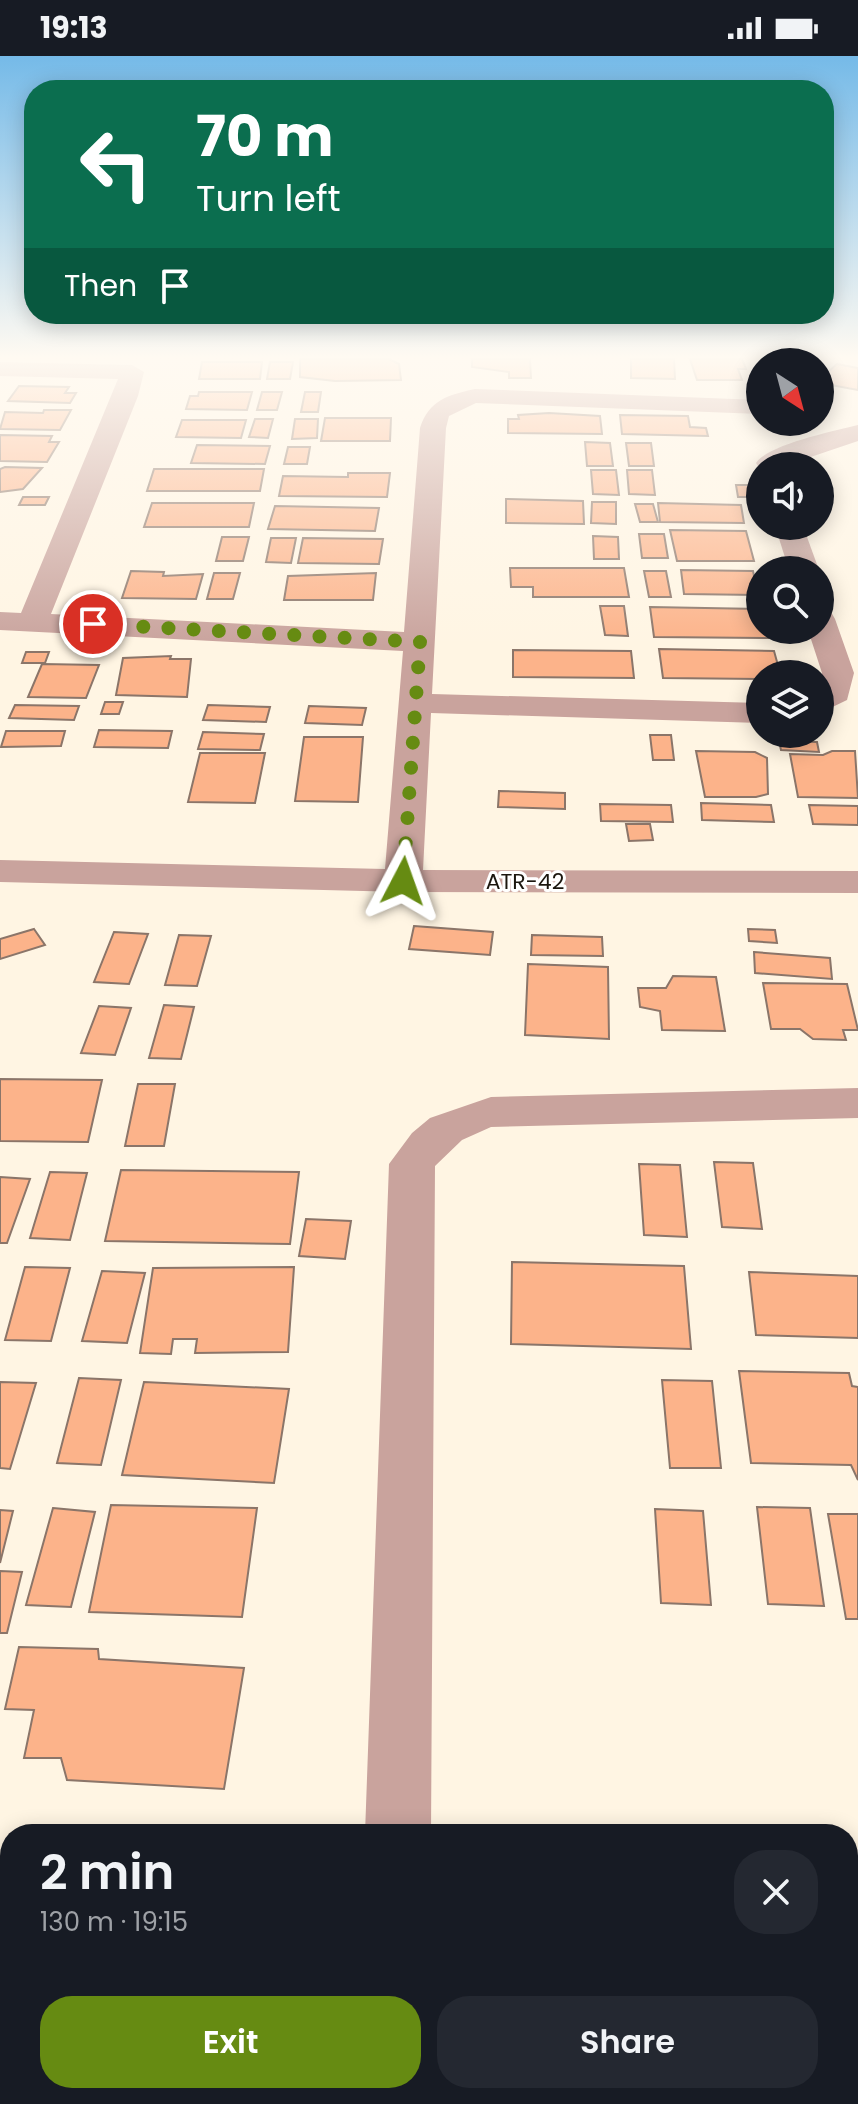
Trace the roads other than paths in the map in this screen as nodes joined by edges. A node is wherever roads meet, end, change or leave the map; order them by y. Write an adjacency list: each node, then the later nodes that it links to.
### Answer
1 (102, 455): 4 (street)
2 (431, 455): 5 (street)
3 (0, 621): 4 (street)
4 (33, 621): 5 (street)
5 (420, 642): 8 (street)
6 (834, 661): 7 (street)
7 (834, 694)
8 (415, 703): 9 (street); 11 (street)
9 (746, 713)
10 (0, 871): 11 (street, ATR-42)
11 (403, 881): 12 (street, ATR-42)
12 (858, 882)
13 (858, 1103): 14 (street)
14 (398, 1824)

